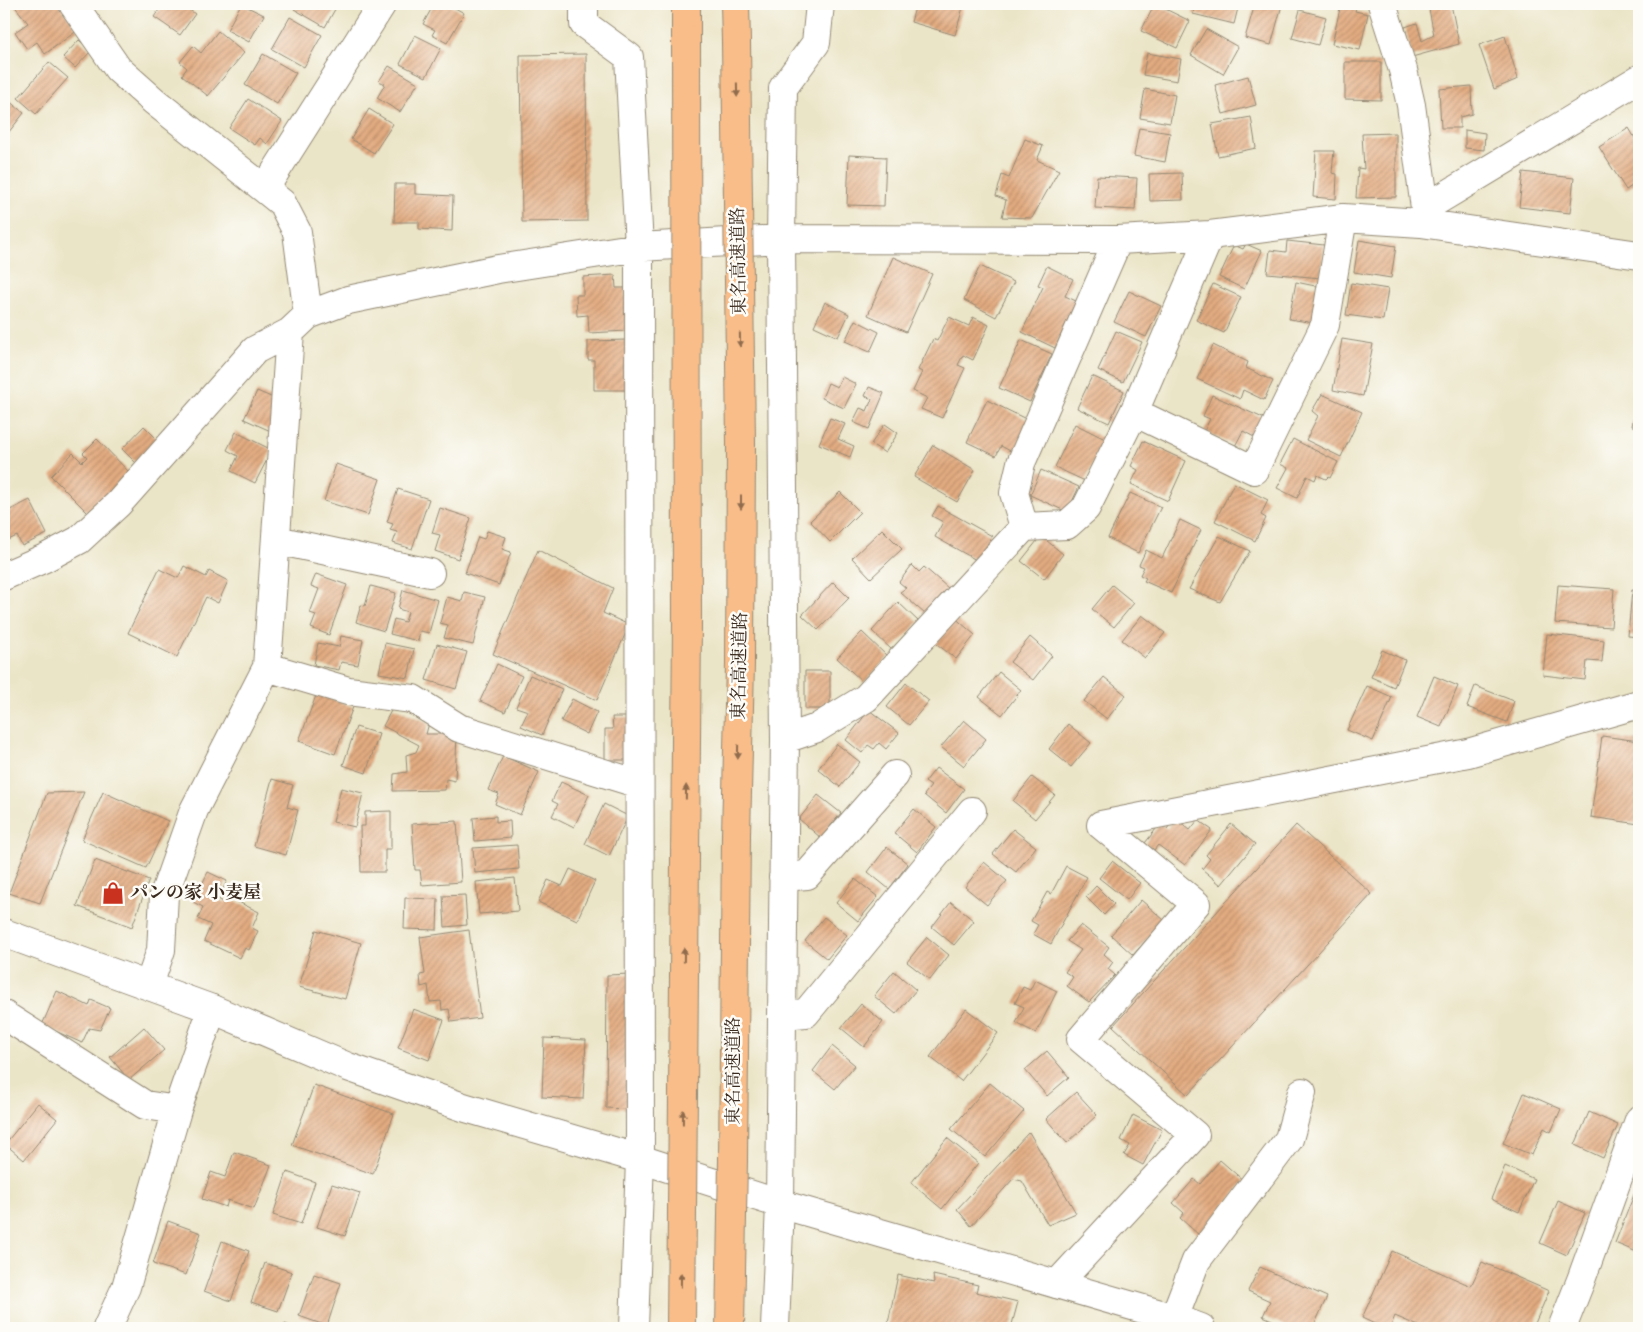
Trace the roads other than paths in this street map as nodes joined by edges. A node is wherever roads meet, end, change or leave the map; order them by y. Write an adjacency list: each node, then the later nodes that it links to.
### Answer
1 (73, 4): 9 (street)
2 (382, 4): 9 (street)
3 (584, 4): 15 (street)
4 (686, 4): 44 (highway, one-way to 4, bridge)
5 (736, 4): 45 (highway, 東名高速道路, one-way to 45, bridge)
6 (820, 4): 13 (street)
7 (1382, 4): 10 (street)
8 (1639, 79): 10 (street)
9 (265, 188): 17 (street)
10 (1423, 216): 11 (street); 16 (street)
11 (1342, 218): 12 (street); 18 (street)
12 (1210, 234): 14 (street); 18 (street)
13 (781, 239): 14 (street); 15 (street); 25 (street)
14 (1118, 240): 19 (street)
15 (639, 247): 17 (street); 27 (street)
16 (1639, 255)
17 (299, 323): 20 (street); 22 (street)
18 (1134, 412): 19 (street)
19 (1024, 527): 25 (street)
20 (276, 540): 21 (street); 23 (street)
21 (430, 573)
22 (4, 576)
23 (267, 667): 27 (street); 31 (street)
24 (1639, 704): 40 (street)
25 (785, 739): 29 (street)
26 (895, 775): 29 (street)
27 (639, 784): 38 (street)
28 (972, 811): 34 (street)
29 (783, 877): 34 (street)
30 (4, 933): 31 (street)
31 (149, 985): 32 (street)
32 (212, 1009): 36 (street); 38 (street)
33 (4, 1015): 36 (street)
34 (782, 1015): 39 (street)
35 (1302, 1092): 41 (street)
36 (177, 1110): 42 (street)
37 (1639, 1120): 47 (street)
38 (640, 1159): 39 (street); 43 (street)
39 (780, 1204): 40 (street); 46 (street)
40 (1058, 1284): 41 (street)
41 (1190, 1325)
42 (107, 1328)
43 (634, 1328)
44 (680, 1328)
45 (730, 1328)
46 (775, 1328)
47 (1562, 1328)

